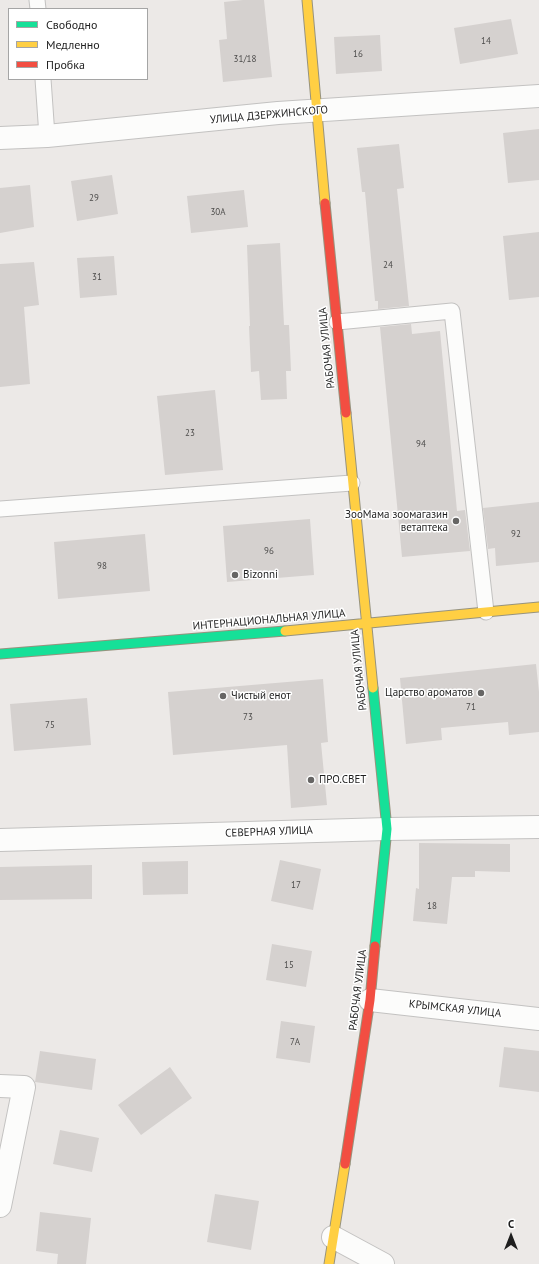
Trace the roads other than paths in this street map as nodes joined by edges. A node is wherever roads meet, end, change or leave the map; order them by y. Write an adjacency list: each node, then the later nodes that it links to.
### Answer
1 (307, 0): 4 (street, РАБОЧАЯ УЛИЦА)
2 (43, 80): 5 (lane)
3 (539, 96): 4 (street, УЛИЦА ДЗЕРЖИНСКОГО)
4 (316, 110): 5 (street, УЛИЦА ДЗЕРЖИНСКОГО); 7 (street, РАБОЧАЯ УЛИЦА)
5 (47, 136): 6 (street, УЛИЦА ДЗЕРЖИНСКОГО)
6 (0, 138)
7 (336, 322): 8 (street, РАБОЧАЯ УЛИЦА); 11 (lane)
8 (352, 483): 9 (lane); 12 (street, РАБОЧАЯ УЛИЦА)
9 (0, 510)
10 (539, 607): 11 (street, ИНТЕРНАЦИОНАЛЬНАЯ УЛИЦА)
11 (486, 612): 12 (street, ИНТЕРНАЦИОНАЛЬНАЯ УЛИЦА)
12 (366, 624): 13 (street, ИНТЕРНАЦИОНАЛЬНАЯ УЛИЦА); 15 (street, РАБОЧАЯ УЛИЦА)
13 (0, 654)
14 (539, 827): 15 (street, СЕВЕРНАЯ УЛИЦА)
15 (387, 829): 16 (street, СЕВЕРНАЯ УЛИЦА); 17 (street, РАБОЧАЯ УЛИЦА)
16 (0, 840)
17 (370, 1000): 18 (street, КРЫМСКАЯ УЛИЦА); 21 (street, РАБОЧАЯ УЛИЦА)
18 (539, 1019)
19 (0, 1086): 20 (street)
20 (0, 1206)
21 (333, 1237): 22 (street, РАБОЧАЯ УЛИЦА); 23 (street)
22 (329, 1264)
23 (383, 1264)

